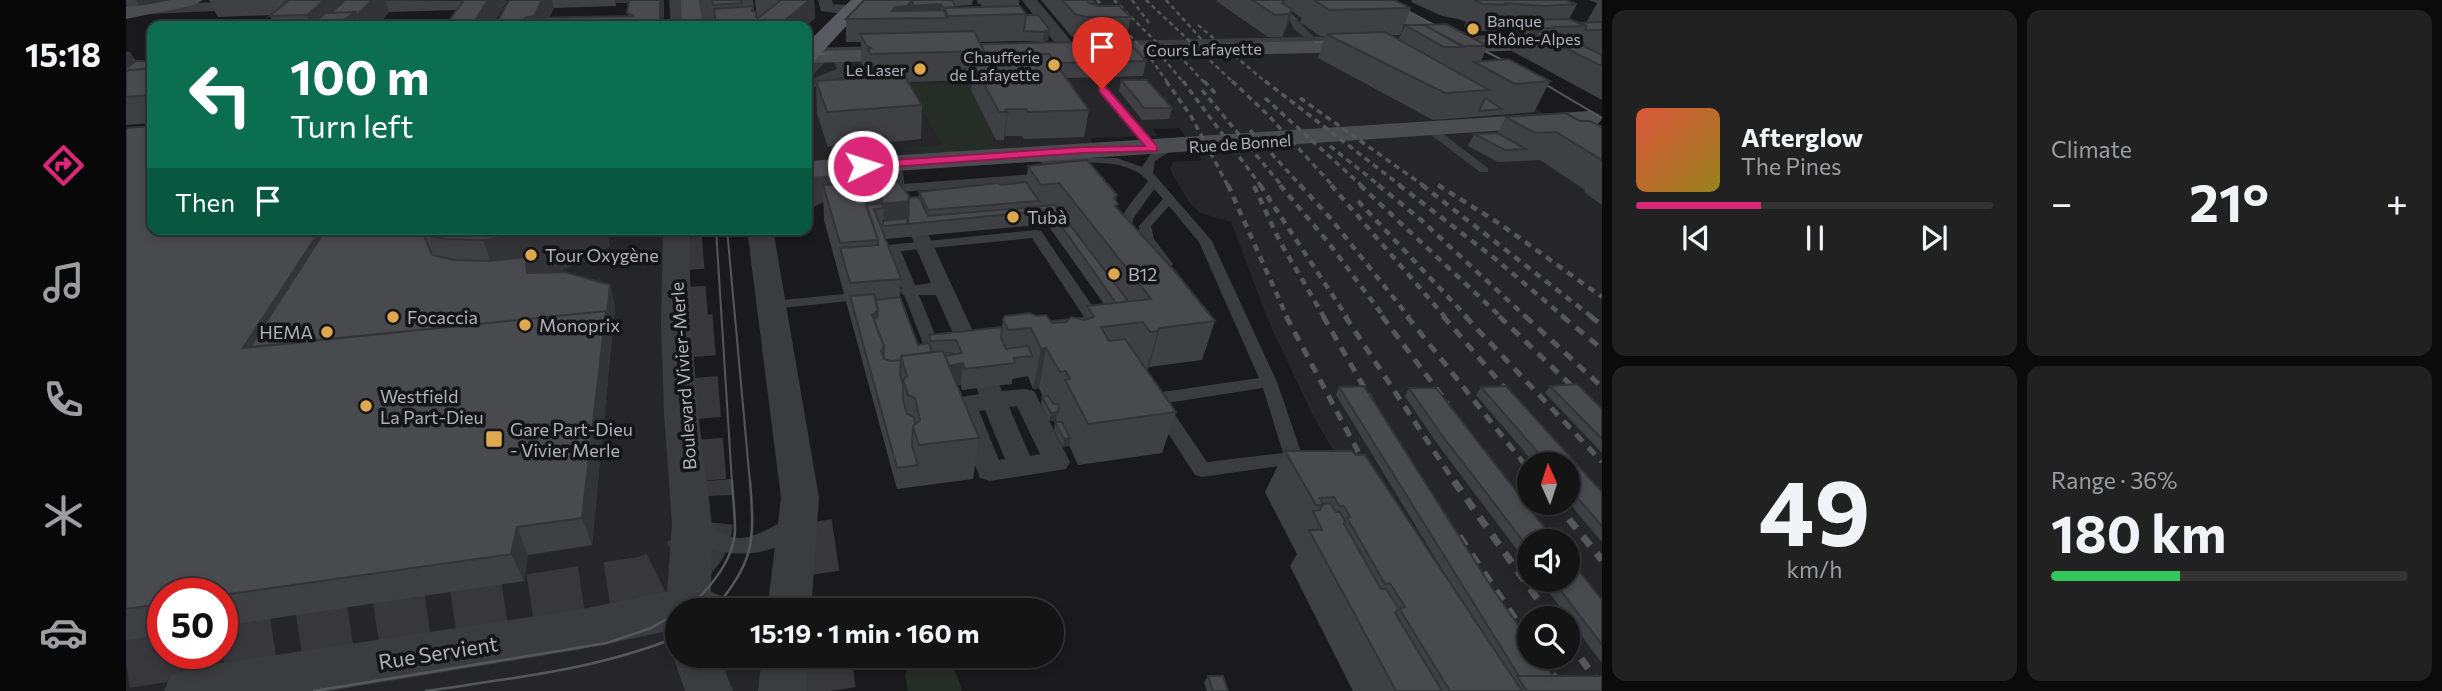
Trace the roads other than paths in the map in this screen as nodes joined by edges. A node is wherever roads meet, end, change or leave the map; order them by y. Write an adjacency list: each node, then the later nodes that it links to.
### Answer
1 (677, 0): 13 (street)
2 (690, 0): 14 (main road)
3 (706, 0): 15 (street)
4 (825, 0): 11 (street)
5 (1029, 0): 20 (street)
6 (1268, 0): 18 (lane)
7 (1354, 0): 19 (main road)
8 (1371, 0): 19 (main road)
9 (202, 2): 10 (street); 12 (main road)
10 (268, 5)
11 (855, 5): 22 (main road)
12 (126, 11)
13 (678, 21)
14 (690, 21)
15 (709, 21)
16 (1571, 26): 17 (street)
17 (1600, 38): 19 (main road, Cours Lafayette); 19 (lane)
18 (1316, 43): 19 (main road, Cours Lafayette); 20 (main road, Cours Lafayette)
19 (1423, 43): 24 (main road)
20 (1057, 48)
21 (928, 51): 23 (main road)
22 (812, 52)
23 (812, 55)
24 (1485, 66)
25 (812, 83): 28 (street)
26 (1102, 89): 32 (lane)
27 (1543, 99): 29 (main road)
28 (861, 107)
29 (1592, 124): 30 (main road, Rue de Bonnel)
30 (1430, 130): 31 (lane); 32 (main road, Rue de Bonnel); 35 (lane)
31 (1540, 134)
32 (1156, 162): 33 (main road, Rue de Bonnel); 33 (main road); 36 (lane); 39 (lane)
33 (884, 165): 34 (main road, Rue de Bonnel); 37 (lane)
34 (812, 169)
35 (1484, 170)
36 (1170, 199): 43 (lane); 50 (lane)
37 (904, 202)
38 (1116, 217): 39 (lane)
39 (1126, 233): 44 (lane)
40 (676, 235): 57 (street, Boulevard Vivier-Merle)
41 (761, 235): 48 (street)
42 (922, 240): 45 (street); 46 (lane); 49 (lane)
43 (1174, 274)
44 (1157, 277)
45 (943, 288): 46 (street); 49 (street)
46 (902, 292): 49 (lane)
47 (844, 298): 48 (lane)
48 (772, 305): 56 (street)
49 (969, 344)
50 (1269, 382): 50 (lane)
51 (991, 394): 52 (street); 53 (street); 54 (street)
52 (1045, 438): 53 (street); 55 (street)
53 (1012, 443): 54 (street); 55 (street)
54 (980, 446): 55 (street)
55 (1022, 467)
56 (797, 515): 57 (lane); 59 (street)
57 (692, 524): 58 (street, Boulevard Vivier-Merle)
58 (694, 598)
59 (790, 598)
60 (665, 615): 62 (street, Rue Servient)
61 (700, 668): 63 (street)
62 (188, 691)
63 (709, 691)

